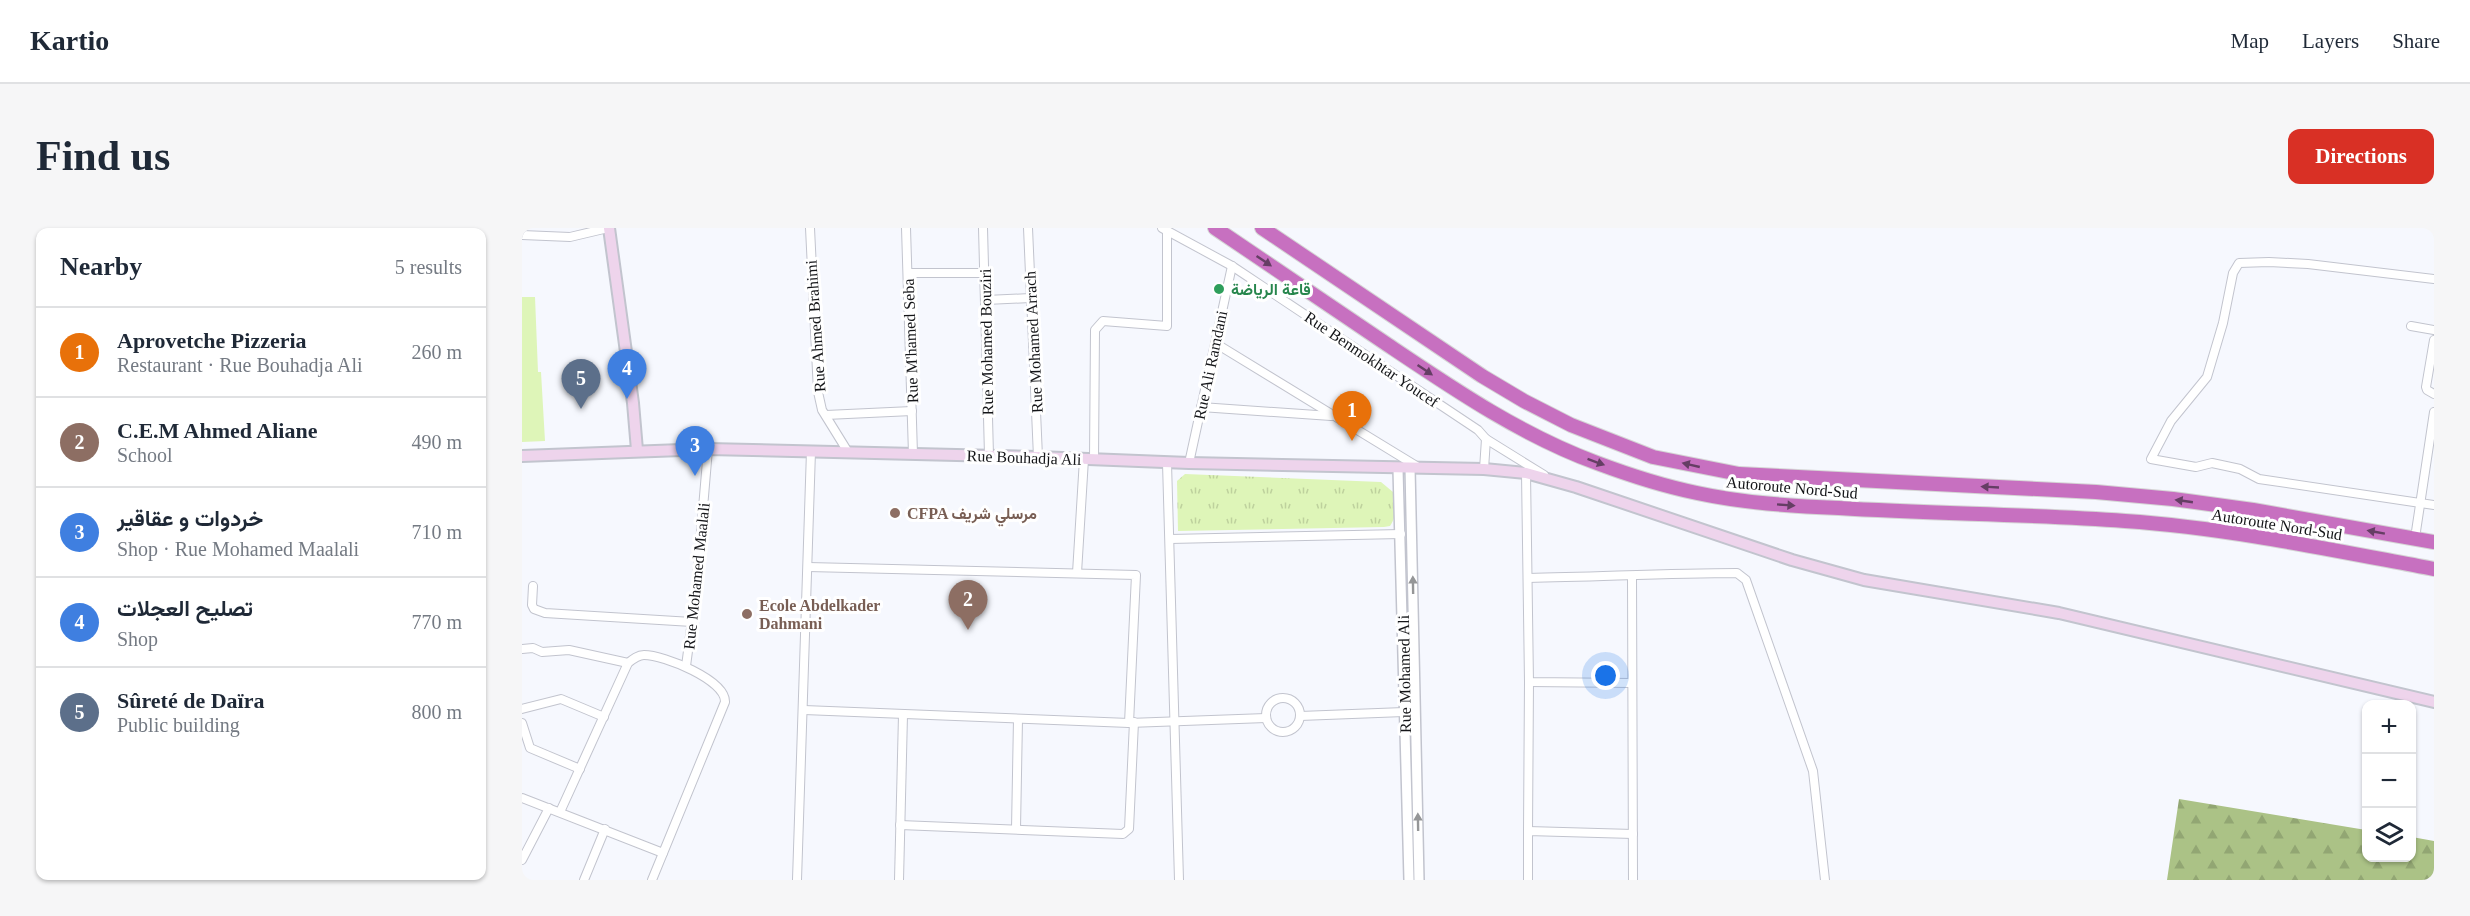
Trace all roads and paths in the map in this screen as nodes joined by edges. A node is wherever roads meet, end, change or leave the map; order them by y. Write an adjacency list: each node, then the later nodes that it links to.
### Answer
1 (608, 228): 9 (street); 29 (main road)
2 (810, 228): 24 (street, Rue Ahmed Brahimi)
3 (906, 228): 11 (street, Rue M'hamed Seba)
4 (983, 228): 12 (street, Rue Mohamed Bouziri)
5 (1028, 228): 14 (street, Rue Mohamed Arrach)
6 (1215, 228): 52 (highway, Autoroute Nord-Sud, one-way to 52)
7 (1262, 228): 48 (highway, Autoroute Nord-Sud, one-way to 7)
8 (1165, 230): 10 (street, Rue Benmokhtar Youcef); 36 (street)
9 (522, 235)
10 (1232, 266): 19 (street, Rue Ali Ramdani); 26 (street, Rue Benmokhtar Youcef)
11 (908, 273): 12 (street); 22 (street, Rue M'hamed Seba)
12 (985, 273): 15 (street, Rue Mohamed Bouziri)
13 (2434, 279): 45 (street)
14 (1030, 298): 15 (street); 35 (street, Rue Mohamed Arrach)
15 (986, 300): 33 (street, Rue Mohamed Bouziri)
16 (2411, 326): 17 (street)
17 (2434, 330)
18 (2434, 340): 20 (street)
19 (1215, 343): 21 (street, Rue Ali Ramdani); 25 (street)
20 (2434, 394)
21 (1201, 407): 25 (street); 38 (street, Rue Ali Ramdani)
22 (912, 411): 24 (street); 32 (street, Rue M'hamed Seba)
23 (2434, 412): 27 (street)
24 (826, 415): 31 (street, Rue Ahmed Brahimi)
25 (1335, 416): 41 (street)
26 (1486, 439): 42 (street); 44 (street, Rue Benmokhtar Youcef)
27 (2432, 439): 45 (street)
28 (708, 449): 29 (main road, Rue Bouhadja Ali); 30 (main road, Rue Bouhadja Ali); 57 (street, Rue Mohamed Maalali)
29 (637, 450): 34 (main road, Rue Bouhadja Ali)
30 (811, 451): 31 (main road, Rue Bouhadja Ali); 51 (street)
31 (848, 452): 32 (main road, Rue Bouhadja Ali)
32 (913, 454): 33 (main road, Rue Bouhadja Ali)
33 (989, 455): 35 (main road, Rue Bouhadja Ali)
34 (522, 456)
35 (1038, 457): 36 (main road, Rue Bouhadja Ali)
36 (1089, 459): 37 (main road, Rue Bouhadja Ali); 53 (street)
37 (1167, 463): 38 (main road, Rue Bouhadja Ali); 49 (street)
38 (1189, 463): 40 (main road, Rue Bouhadja Ali)
39 (1410, 468): 40 (main road, Rue Bouhadja Ali); 41 (main road, Rue Bouhadja Ali); 92 (street, one-way to 39)
40 (1398, 469): 47 (street, Rue Mohamed Ali)
41 (1422, 469): 42 (main road, Rue Bouhadja Ali)
42 (1484, 469): 43 (main road, Rue Bouhadja Ali)
43 (1526, 472): 44 (main road, Rue Bouhadja Ali); 55 (street)
44 (1553, 480): 63 (main road, Rue Bouhadja Ali)
45 (2420, 503): 46 (street); 48 (street)
46 (2434, 505)
47 (1401, 534): 49 (street); 66 (street, Rue Mohamed Ali)
48 (2415, 538): 50 (highway, Autoroute Nord-Sud)
49 (1170, 539): 73 (street)
50 (2434, 542)
51 (808, 567): 53 (street); 65 (street)
52 (2434, 569)
53 (1077, 573): 72 (street)
54 (1632, 577): 55 (street); 62 (street); 95 (street)
55 (1528, 578): 61 (street)
56 (532, 585): 57 (street)
57 (692, 622): 60 (street, Rue Mohamed Maalali)
58 (522, 649): 59 (street)
59 (628, 663): 60 (street); 69 (street)
60 (686, 666): 84 (street)
61 (1529, 682): 62 (street); 82 (street)
62 (1632, 683): 83 (street)
63 (2434, 702)
64 (522, 709): 69 (street)
65 (804, 710): 67 (street); 88 (street)
66 (1404, 712): 68 (street); 91 (street, Rue Mohamed Ali)
67 (903, 715): 71 (street); 79 (street)
68 (1300, 716): 70 (street); 70 (street)
69 (604, 717): 75 (street)
70 (1266, 718): 73 (street)
71 (1018, 719): 72 (street); 80 (street)
72 (1131, 722): 73 (street); 80 (street)
73 (1175, 722): 90 (street)
74 (522, 723): 75 (street)
75 (580, 769): 78 (street)
76 (522, 798): 77 (street)
77 (549, 808): 78 (street); 85 (street)
78 (560, 812): 81 (street)
79 (900, 825): 80 (street); 89 (street)
80 (1016, 829)
81 (606, 830): 84 (street); 86 (street)
82 (1528, 831): 83 (street); 93 (street)
83 (1633, 834): 94 (street)
84 (663, 853): 87 (street)
85 (522, 860)
86 (584, 880)
87 (652, 880)
88 (798, 880)
89 (898, 880)
90 (1179, 880)
91 (1409, 880)
92 (1419, 880)
93 (1528, 880)
94 (1633, 880)
95 (1825, 880)

